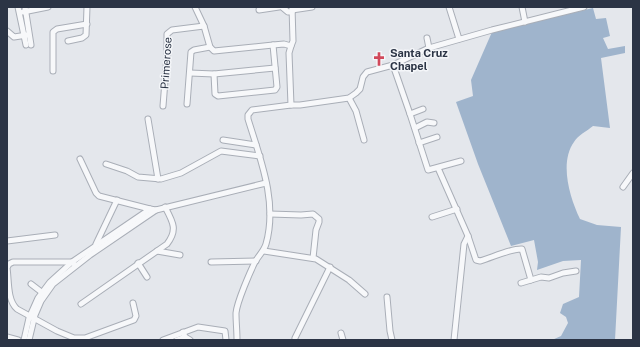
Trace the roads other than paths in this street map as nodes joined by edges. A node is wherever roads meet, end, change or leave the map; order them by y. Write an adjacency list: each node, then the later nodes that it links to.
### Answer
1 (18, 7): 14 (street)
2 (48, 7): 11 (street)
3 (87, 7): 16 (street)
4 (195, 7): 17 (street)
5 (279, 7): 12 (street)
6 (282, 7): 13 (street)
7 (312, 7): 13 (street)
8 (449, 7): 22 (street)
9 (522, 7): 15 (street)
10 (584, 7): 15 (street)
11 (25, 9): 14 (street); 19 (street)
12 (259, 10)
13 (292, 10): 25 (street)
14 (20, 13): 20 (street)
15 (525, 22): 22 (street)
16 (87, 24): 23 (street); 30 (street)
17 (204, 26): 26 (street); 36 (street, Primerose)
18 (7, 31): 20 (street)
19 (30, 34): 20 (street); 20 (street)
20 (24, 36)
21 (427, 38): 27 (street)
22 (459, 39): 27 (street)
23 (68, 41)
24 (273, 45): 25 (street); 26 (street); 29 (street)
25 (290, 46): 35 (street)
26 (210, 47): 31 (street)
27 (430, 48): 28 (street)
28 (393, 65): 33 (street); 38 (street)
29 (276, 68): 32 (street); 32 (street)
30 (53, 71)
31 (190, 73): 32 (street); 34 (street)
32 (214, 74)
33 (348, 98): 35 (street); 44 (street)
34 (187, 104)
35 (291, 105): 46 (street)
36 (163, 106)
37 (423, 109): 38 (street)
38 (410, 114): 41 (street)
39 (148, 119): 53 (street)
40 (434, 123): 41 (street)
41 (415, 128): 45 (street)
42 (437, 138): 45 (street)
43 (223, 140): 46 (street)
44 (364, 140)
45 (419, 143): 51 (street)
46 (256, 145): 47 (street)
47 (260, 156): 53 (street); 54 (street)
48 (80, 159): 56 (street)
49 (461, 161): 51 (street)
50 (106, 164): 53 (street)
51 (438, 168): 59 (street)
52 (633, 173): 55 (street)
53 (158, 179)
54 (266, 183): 57 (street); 61 (street)
55 (623, 187)
56 (117, 200): 58 (street); 66 (street)
57 (165, 207): 60 (street); 67 (street)
58 (150, 209): 60 (street); 66 (street)
59 (457, 209): 62 (street); 64 (street)
60 (156, 210): 66 (street)
61 (270, 214): 68 (street); 70 (street)
62 (432, 217)
63 (55, 235): 65 (street)
64 (468, 236): 78 (street); 102 (street)
65 (7, 241)
66 (96, 248): 74 (street)
67 (158, 250): 69 (street); 73 (street)
68 (264, 251): 70 (street); 71 (street)
69 (180, 255)
70 (313, 258): 75 (street)
71 (256, 261): 72 (street); 99 (street)
72 (212, 262)
73 (138, 263): 77 (street); 85 (street)
74 (74, 264): 81 (street); 86 (street)
75 (330, 267): 82 (street); 91 (street)
76 (576, 272): 78 (street)
77 (147, 277)
78 (531, 280): 79 (street)
79 (521, 283)
80 (31, 284): 81 (street)
81 (43, 293): 86 (street)
82 (365, 294)
83 (387, 297): 101 (street)
84 (133, 302): 87 (street)
85 (81, 304)
86 (32, 316): 87 (street); 93 (street); 94 (street)
87 (98, 333): 95 (street)
88 (341, 333): 100 (street)
89 (7, 337): 92 (street)
90 (186, 337): 96 (street); 97 (street); 98 (street)
91 (296, 338)
92 (18, 340)
93 (24, 340)
94 (29, 340)
95 (101, 340)
96 (163, 340)
97 (177, 340)
98 (226, 340)
99 (237, 340)
100 (343, 340)
101 (392, 340)
102 (454, 340)

